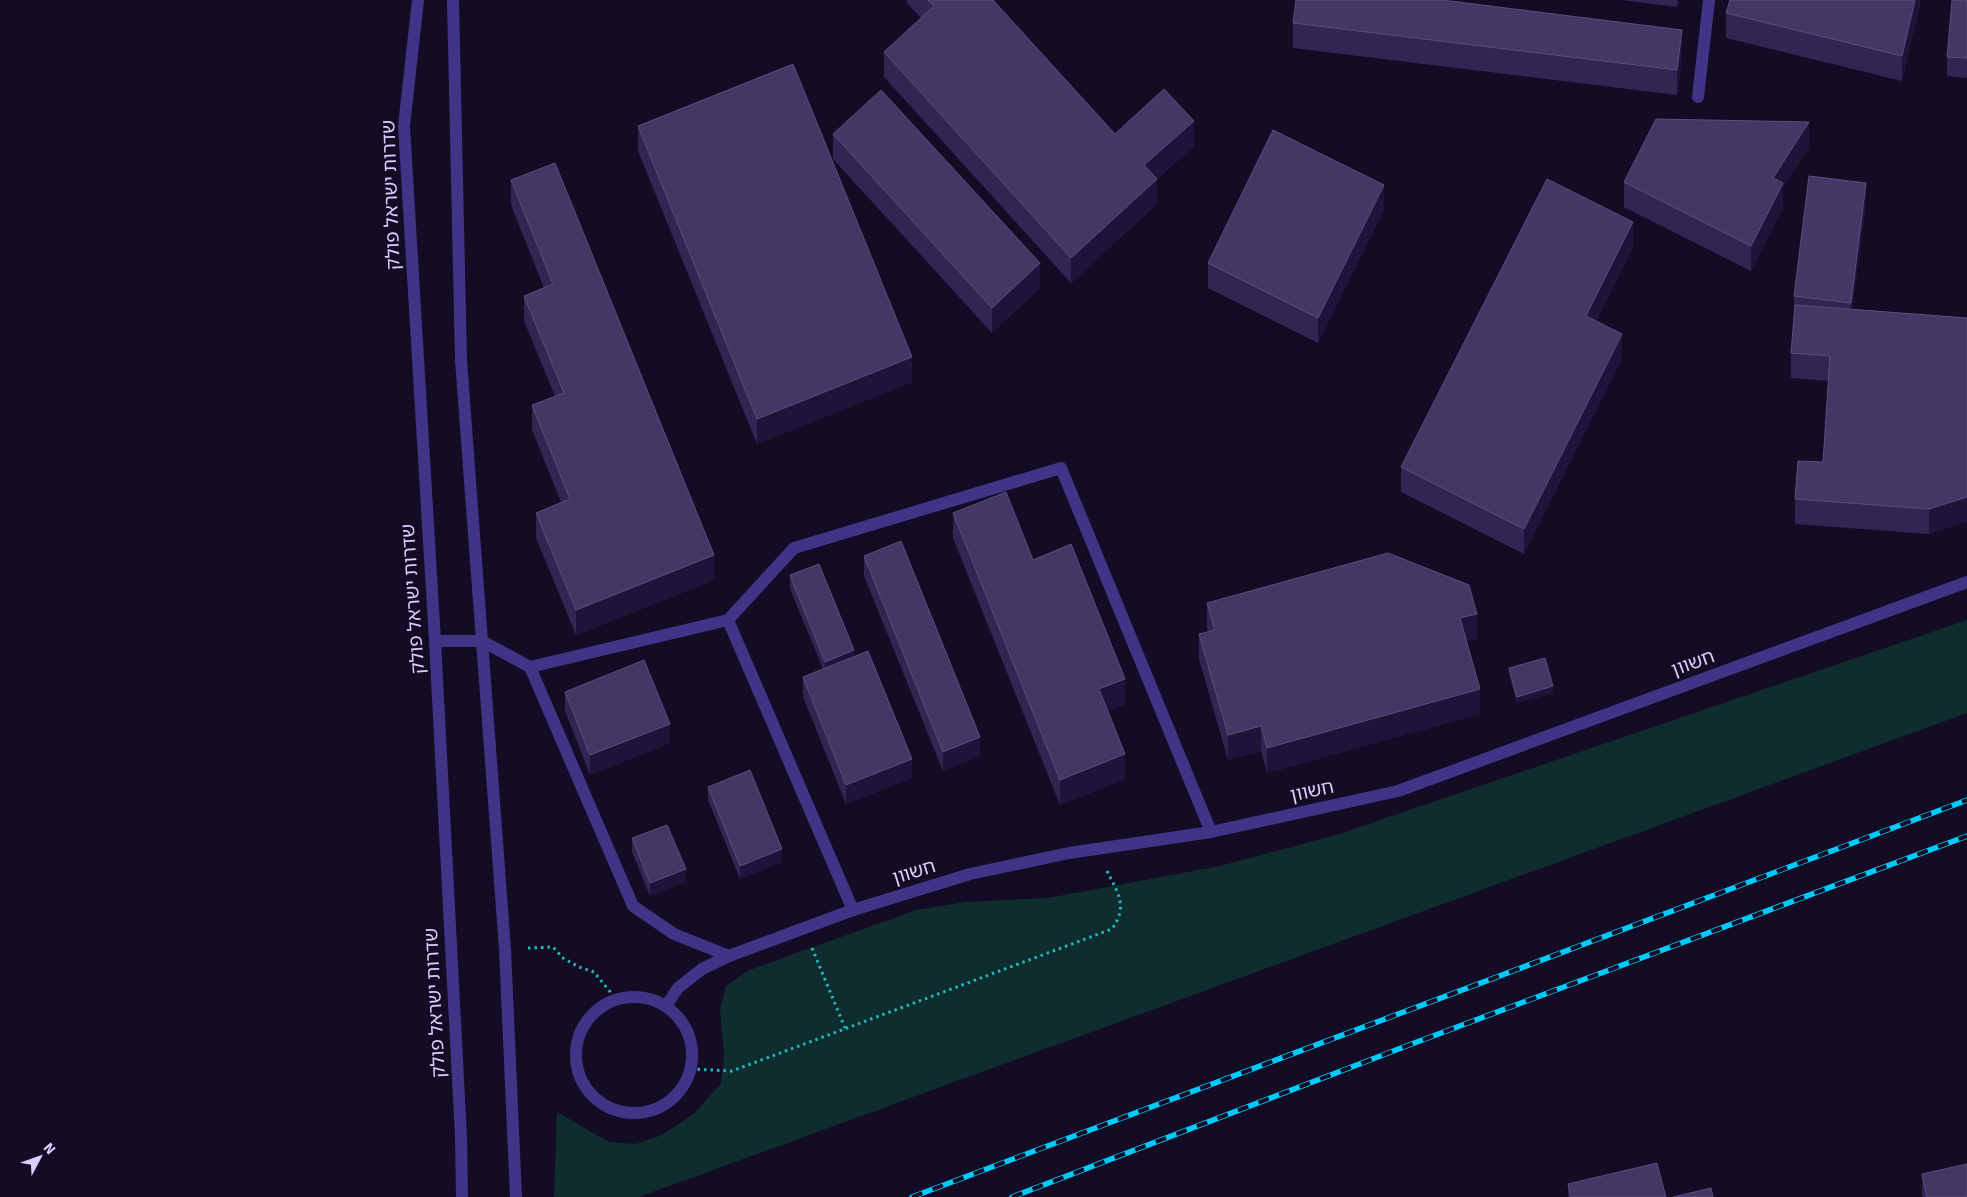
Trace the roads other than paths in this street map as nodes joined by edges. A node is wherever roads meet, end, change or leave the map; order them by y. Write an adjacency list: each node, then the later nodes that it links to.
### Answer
1 (418, 0): 7 (street, שדרות ישראל פולק)
2 (453, 0): 8 (street)
3 (1709, 0): 4 (street)
4 (1698, 97)
5 (1967, 582): 10 (street, חשוון)
6 (728, 620): 9 (street); 10 (street); 11 (street)
7 (435, 641): 8 (street); 14 (street, שדרות ישראל פולק)
8 (482, 641): 9 (street); 15 (street)
9 (530, 667): 12 (street)
10 (1211, 832): 11 (street, חשוון)
11 (853, 910): 12 (street, חשוון)
12 (729, 956): 13 (street, חשוון)
13 (666, 1006): 13 (street)
14 (462, 1197)
15 (516, 1197)

